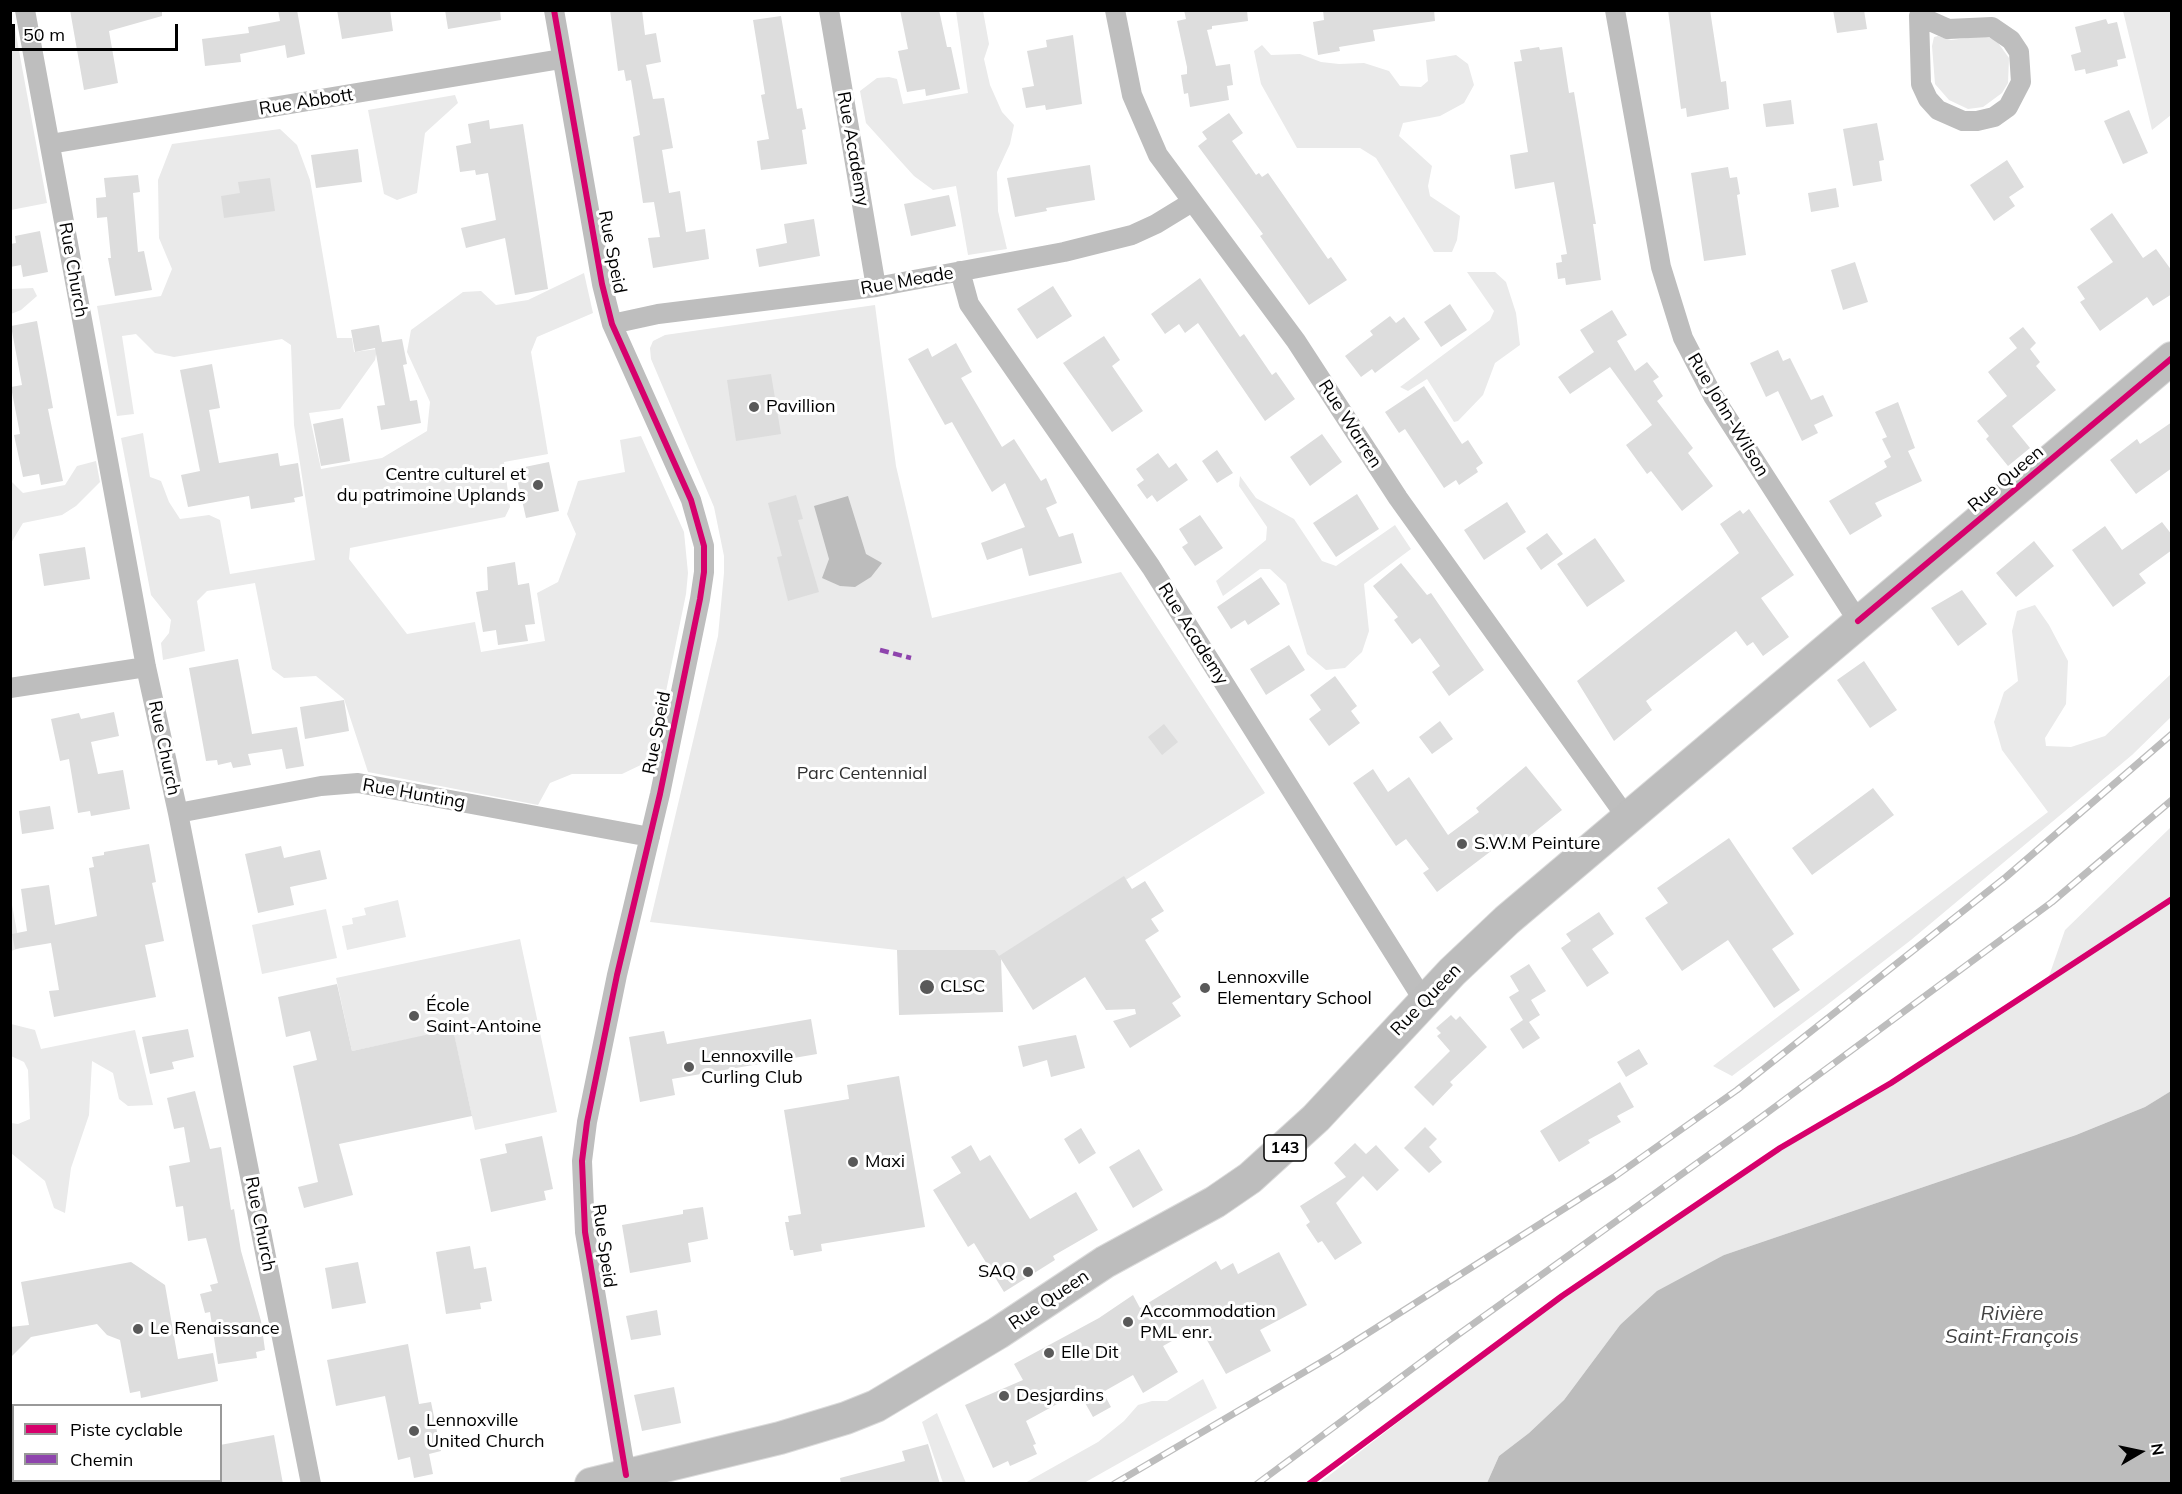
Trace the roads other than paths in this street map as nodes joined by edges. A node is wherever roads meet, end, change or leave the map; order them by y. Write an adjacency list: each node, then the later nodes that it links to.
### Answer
1 (26, 10): 8 (street, Rue Church)
2 (554, 10): 7 (street, Rue Speid)
3 (829, 10): 11 (street, Rue Academy)
4 (1115, 10): 9 (street, Rue Warren)
5 (1615, 10): 14 (street, Rue John-Wilson)
6 (1919, 13): 6 (street)
7 (561, 58): 8 (street, Rue Abbott); 12 (street, Rue Speid)
8 (50, 144): 15 (street, Rue Church)
9 (1191, 202): 10 (street, Rue Meade); 18 (street, Rue Warren)
10 (960, 271): 11 (street, Rue Meade); 20 (street, Rue Academy)
11 (876, 287): 12 (street, Rue Meade)
12 (612, 324): 19 (street, Rue Speid)
13 (2172, 358): 14 (main road, Rue Queen / 143)
14 (1858, 621): 18 (main road, Rue Queen / 143)
15 (146, 667): 16 (street); 17 (street, Rue Church)
16 (10, 688)
17 (178, 813): 19 (street, Rue Hunting); 22 (street, Rue Church)
18 (1627, 818): 20 (main road, Rue Queen / 143)
19 (650, 837): 21 (street, Rue Speid)
20 (1424, 1001): 21 (main road, Rue Queen / 143)
21 (627, 1475): 23 (main road, Rue Queen / 143)
22 (311, 1484)
23 (591, 1484)

